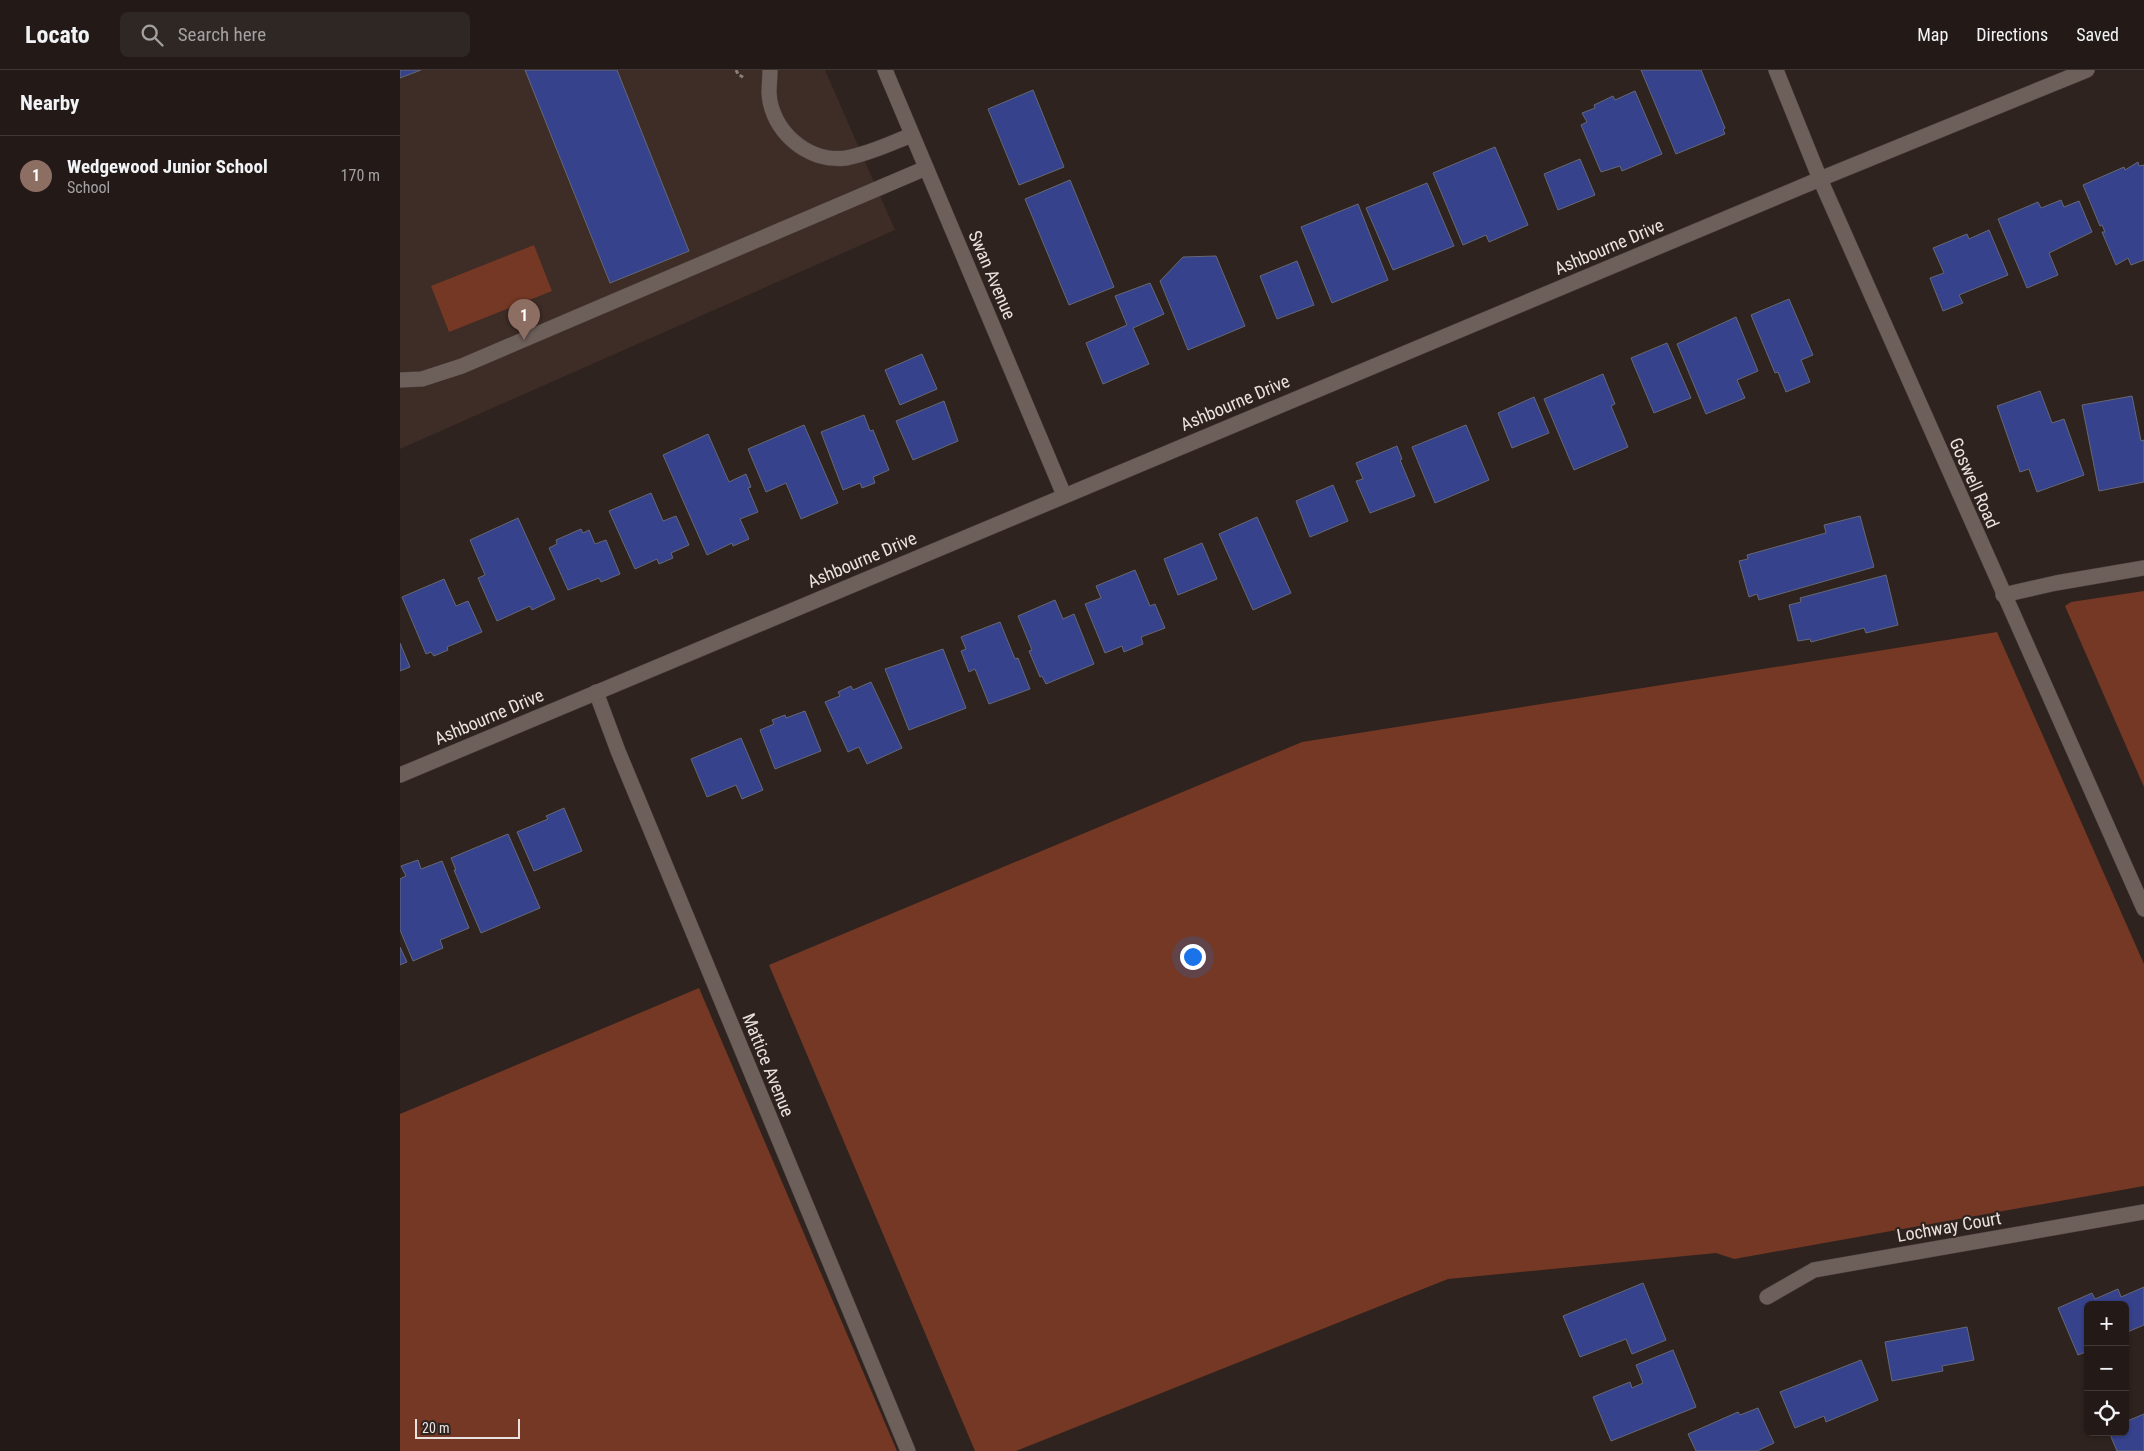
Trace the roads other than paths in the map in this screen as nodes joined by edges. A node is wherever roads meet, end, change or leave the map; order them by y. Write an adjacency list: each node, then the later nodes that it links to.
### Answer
1 (770, 70): 5 (street)
2 (885, 70): 5 (street, Swan Avenue)
3 (1776, 70): 7 (street, Goswell Road)
4 (2087, 70): 7 (street, Ashbourne Drive)
5 (912, 135): 6 (street, Swan Avenue)
6 (926, 168): 8 (street); 9 (street, Swan Avenue)
7 (1820, 179): 9 (street, Ashbourne Drive); 11 (street, Goswell Road)
8 (400, 380)
9 (1064, 495): 12 (street, Ashbourne Drive)
10 (2144, 568): 11 (street)
11 (2003, 595): 14 (street, Goswell Road)
12 (596, 692): 13 (street, Ashbourne Drive); 17 (street, Mattice Avenue)
13 (400, 775)
14 (2144, 909)
15 (2144, 1212): 16 (street, Lochway Court)
16 (1767, 1297)
17 (908, 1451)

